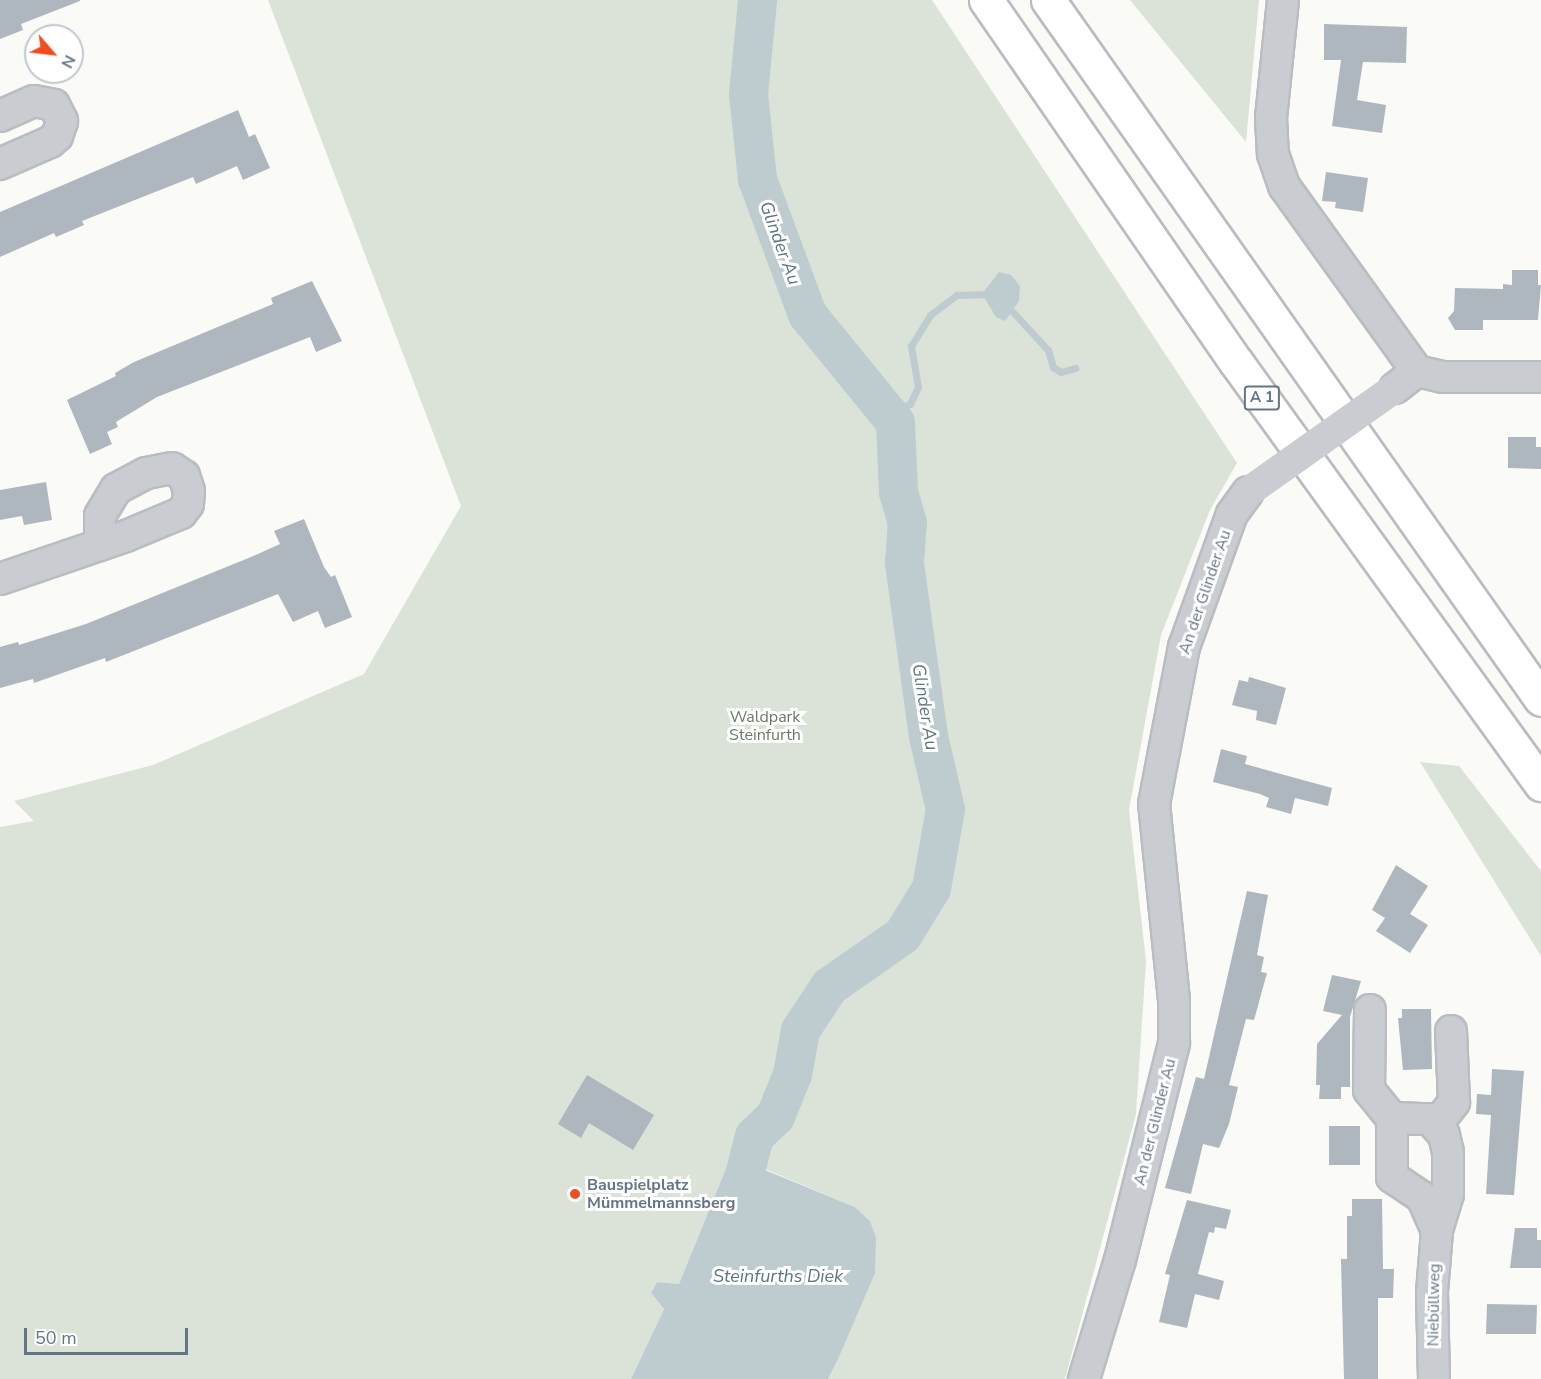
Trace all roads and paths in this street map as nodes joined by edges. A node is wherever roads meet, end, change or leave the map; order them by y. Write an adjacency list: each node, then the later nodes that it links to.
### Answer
1 (1048, 0): 10 (highway)
2 (1283, 0): 7 (street)
3 (988, 4): 11 (highway, A 1)
4 (0, 116): 5 (street)
5 (0, 164)
6 (1541, 377): 7 (street)
7 (1406, 380): 17 (street, An der Glinder Au, bridge)
8 (100, 545): 9 (street)
9 (0, 579)
10 (1541, 699)
11 (1541, 784)
12 (1370, 1010): 14 (street)
13 (1451, 1031): 15 (street)
14 (1392, 1118): 15 (street); 16 (street, Niebüllweg)
15 (1437, 1124): 16 (street, Niebüllweg)
16 (1437, 1230): 18 (street, Niebüllweg)
17 (1084, 1379)
18 (1434, 1379)

